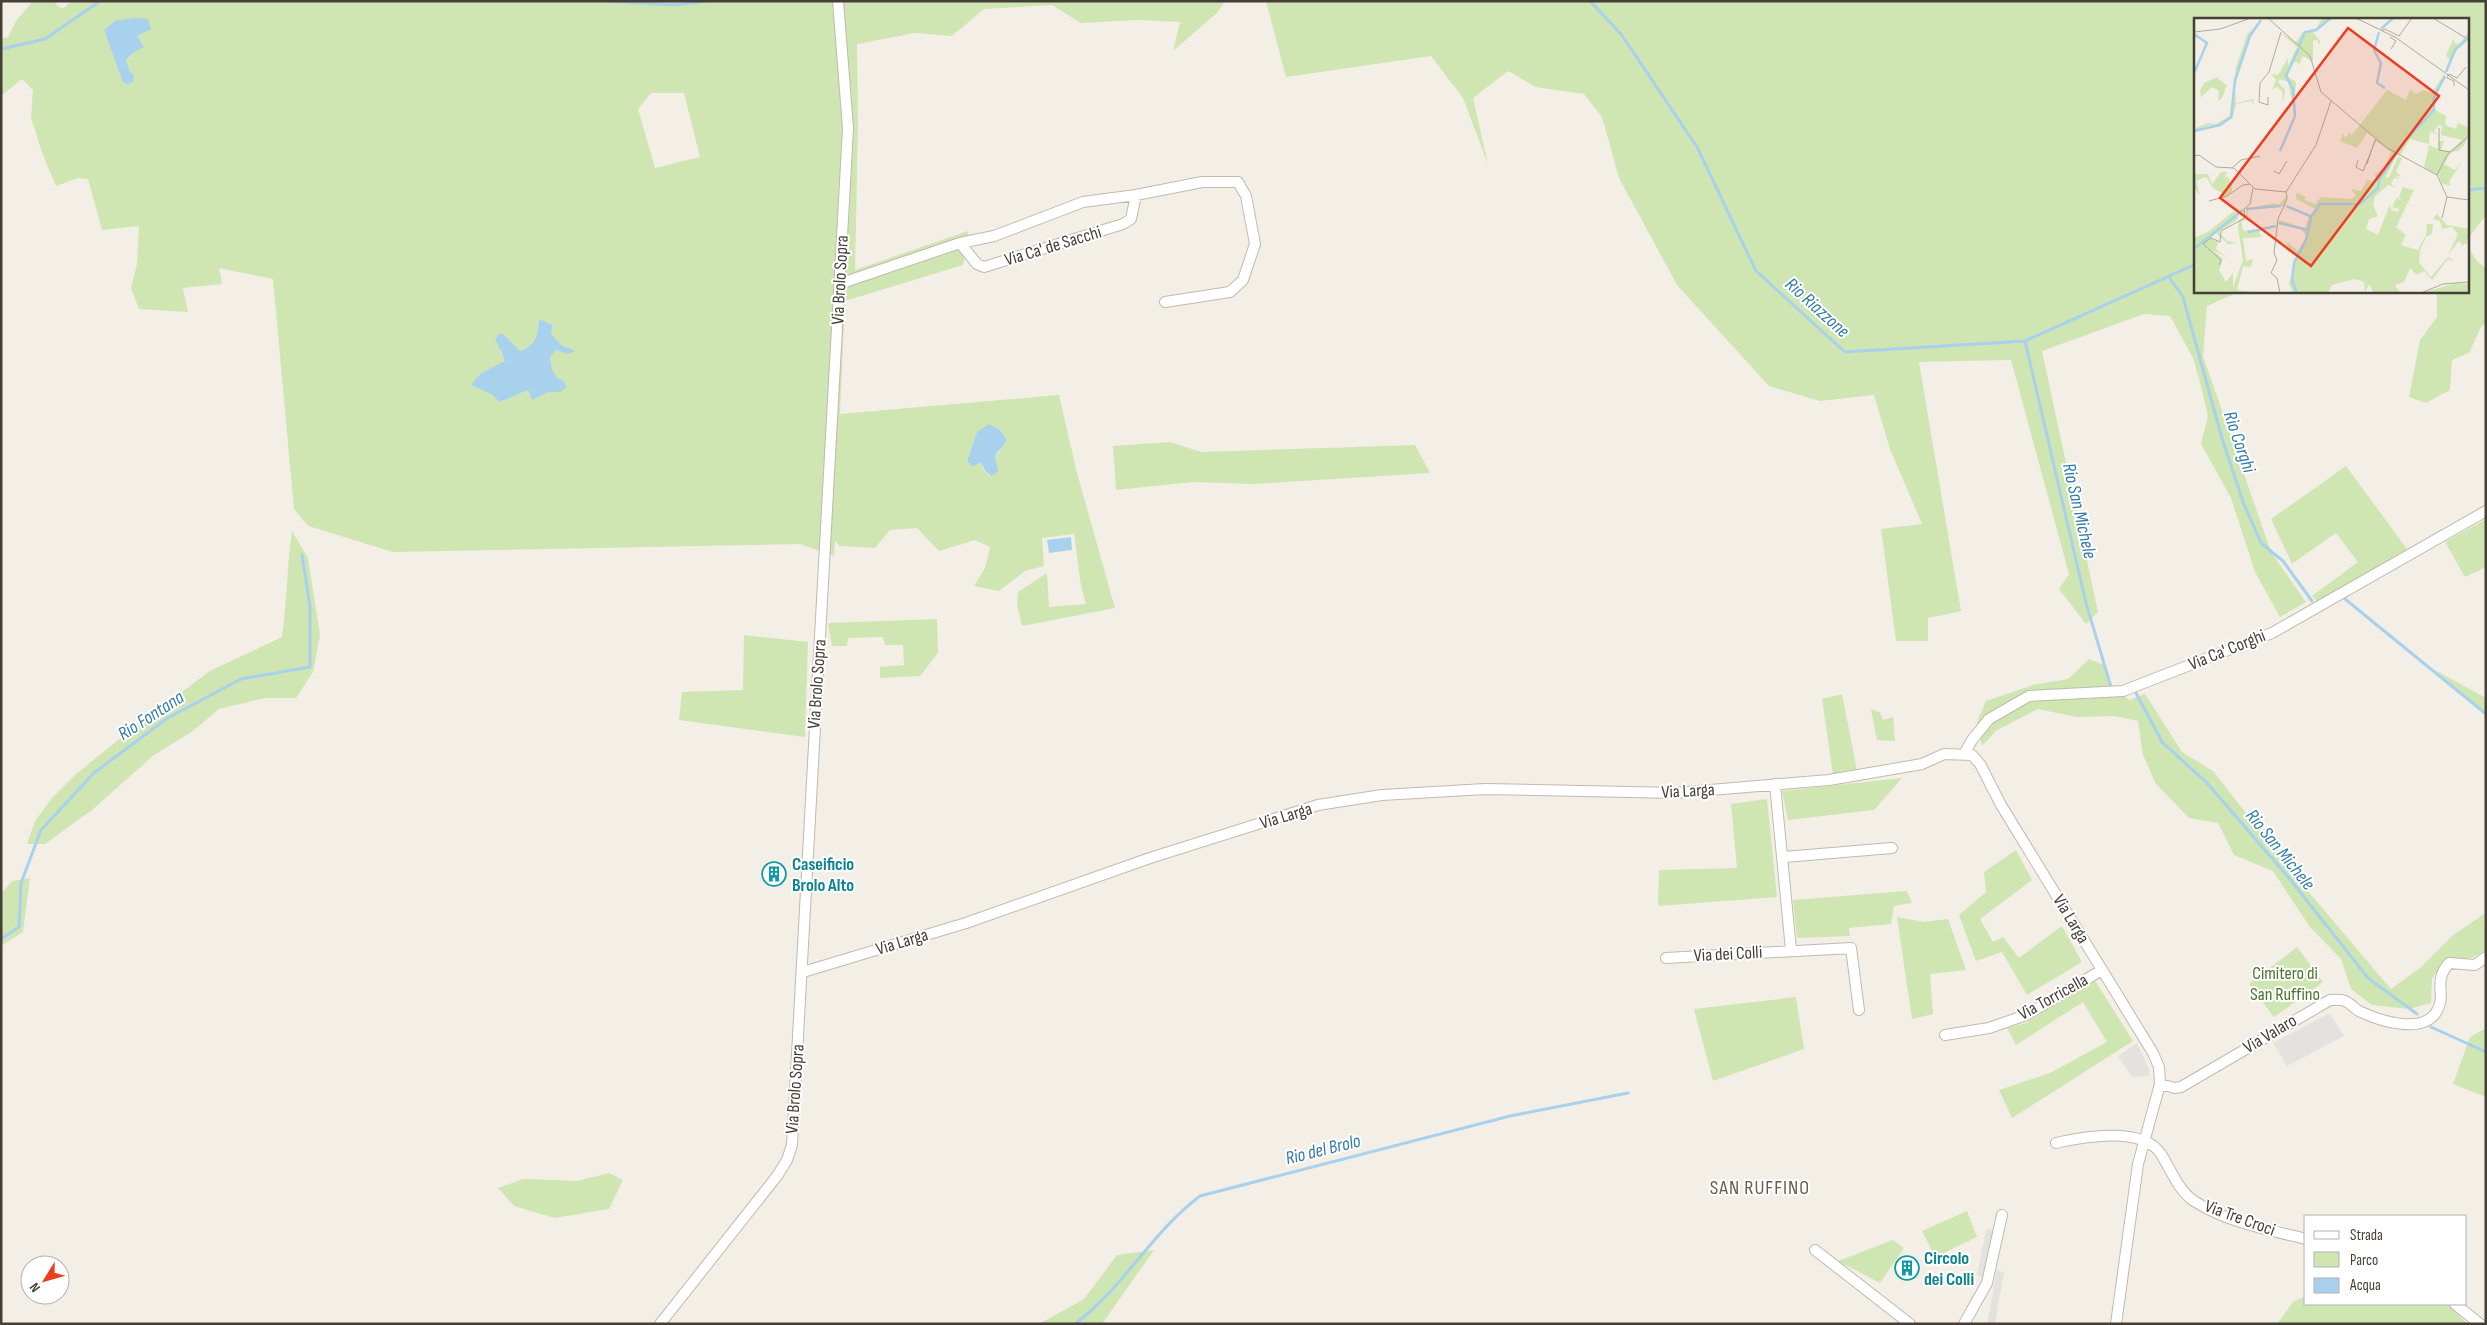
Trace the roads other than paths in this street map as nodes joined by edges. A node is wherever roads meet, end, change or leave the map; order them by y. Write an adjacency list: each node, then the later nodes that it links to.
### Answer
1 (838, 1): 4 (street, Via Brolo Sopra)
2 (1136, 195): 3 (street, Via Ca' de Sacchi); 3 (street, Via Ca' de Sacchi); 5 (street, Via Ca' de Sacchi)
3 (960, 243): 4 (street, Via Ca' de Sacchi)
4 (839, 284): 15 (street, Via Brolo Sopra)
5 (1166, 302)
6 (2486, 511): 7 (street, Via Ca' Corghi)
7 (1964, 754): 8 (street, Via Larga); 14 (street, Via Larga)
8 (1775, 784): 10 (street); 15 (street, Via Larga)
9 (1892, 848): 10 (street)
10 (1784, 857): 11 (street)
11 (1791, 950): 13 (street, Via dei Colli); 16 (street, Via dei Colli)
12 (2486, 957): 18 (street, Via Valaro)
13 (1666, 958)
14 (2102, 970): 17 (street, Via Torricella); 18 (street, Via Larga)
15 (802, 972): 25 (street, Via Brolo Sopra)
16 (1859, 1010)
17 (1945, 1035)
18 (2160, 1084): 20 (street, Via Larga)
19 (2056, 1143): 20 (street)
20 (2143, 1143): 22 (street, Via Tre Croci); 28 (street, Via Larga)
21 (2002, 1215): 27 (street)
22 (2304, 1238)
23 (1814, 1250): 26 (street)
24 (2456, 1305): 29 (street)
25 (660, 1324)
26 (1910, 1324)
27 (1964, 1324)
28 (2116, 1324)
29 (2480, 1324)

